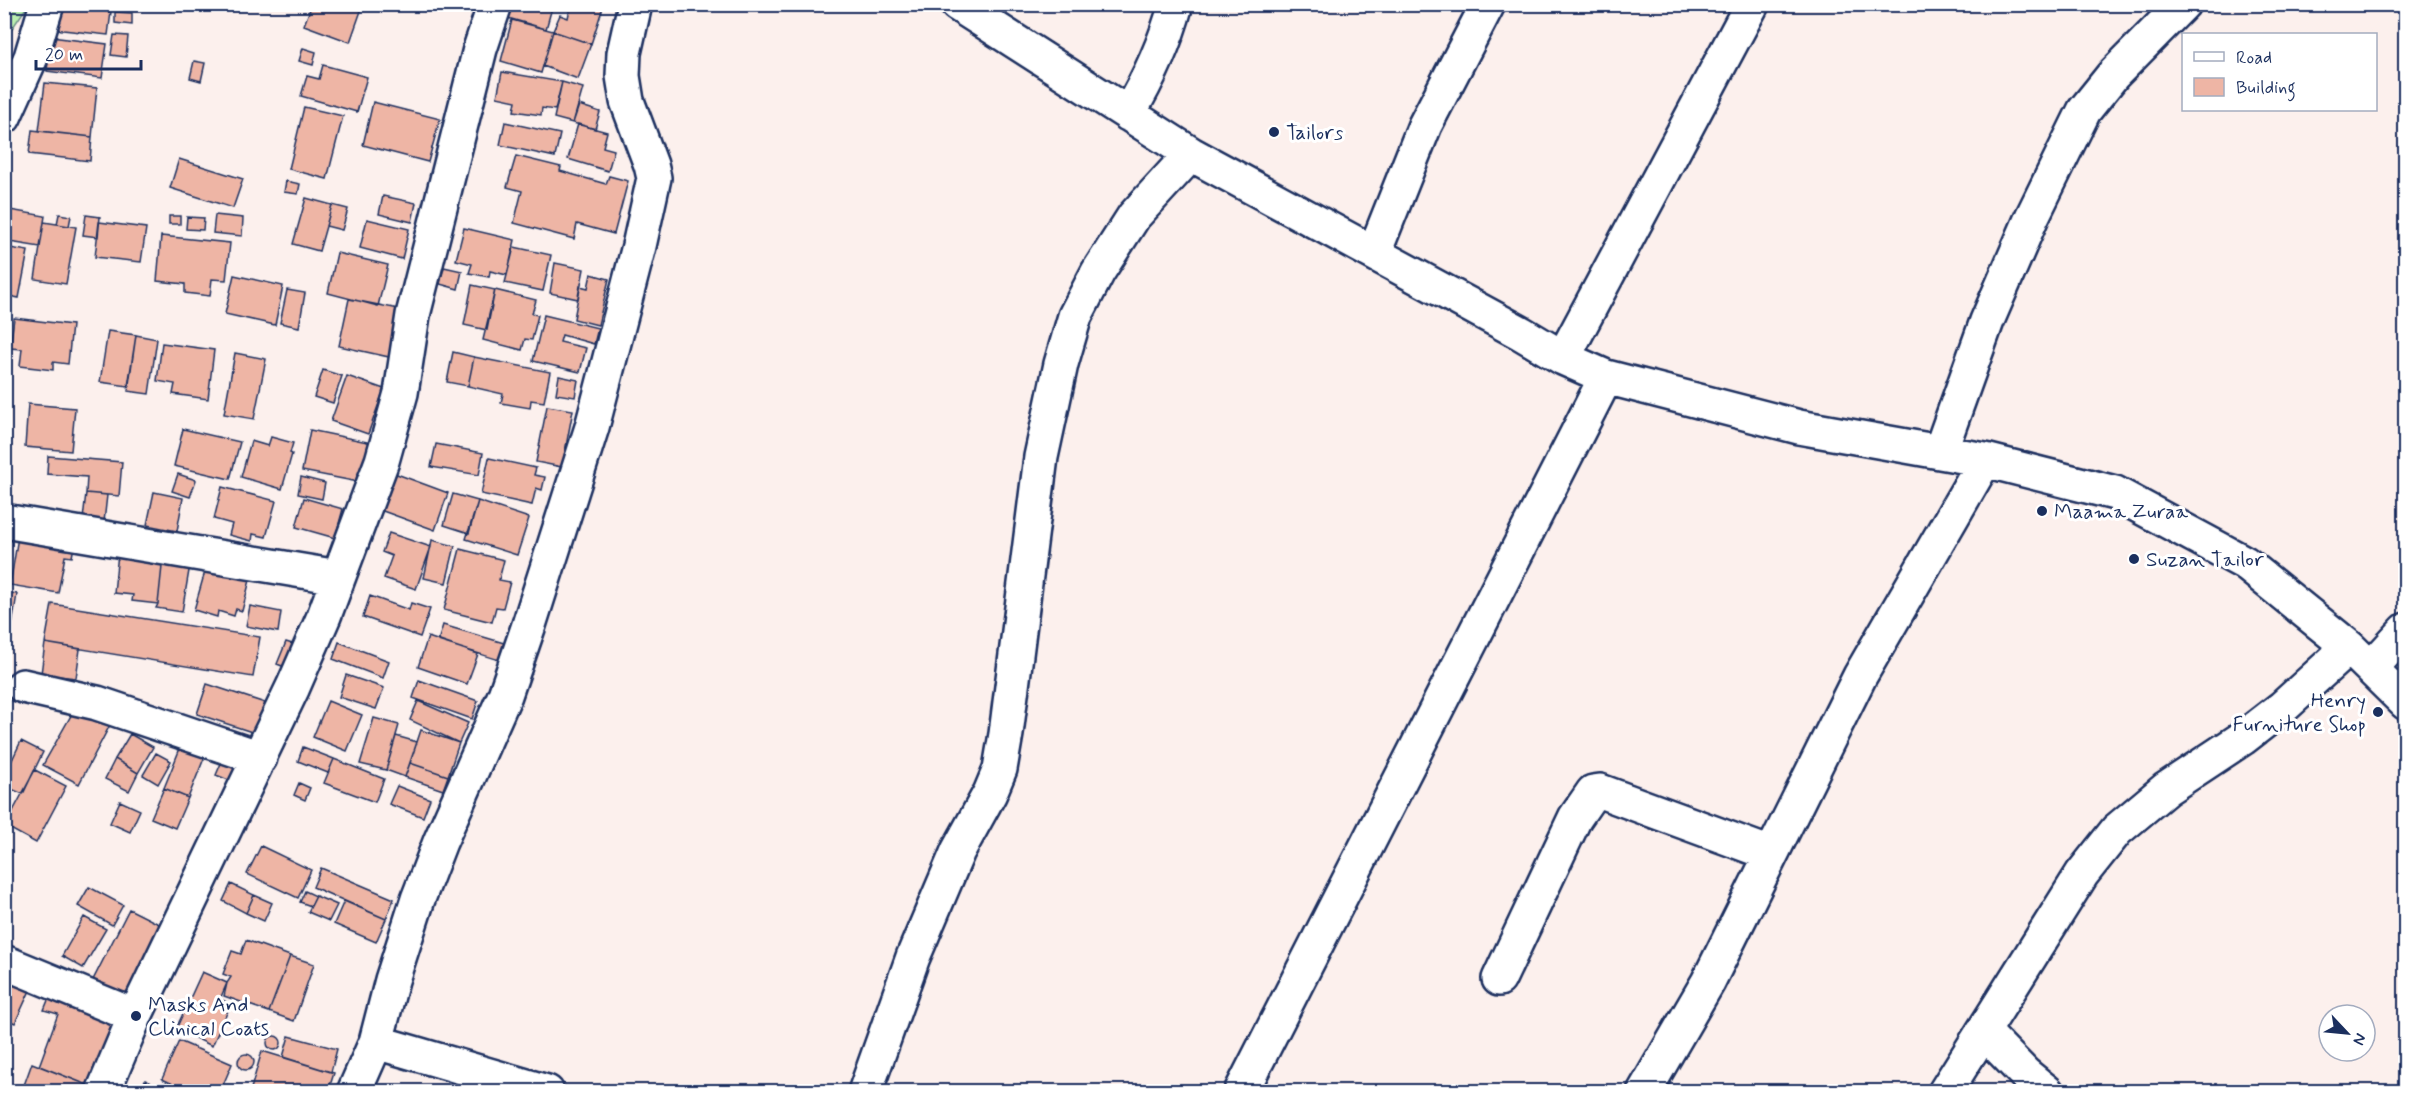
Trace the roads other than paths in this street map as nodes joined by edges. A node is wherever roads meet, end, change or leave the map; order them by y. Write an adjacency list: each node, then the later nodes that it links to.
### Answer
1 (47, 4): 10 (street)
2 (495, 4): 18 (street)
3 (635, 4): 29 (street)
4 (957, 4): 9 (street)
5 (1176, 4): 9 (street)
6 (1488, 4): 12 (street)
7 (1752, 4): 13 (street)
8 (2183, 4): 15 (street)
9 (1128, 114): 11 (street)
10 (4, 117)
11 (1191, 154): 12 (street); 33 (street)
12 (1374, 253): 13 (street)
13 (1563, 358): 14 (street)
14 (1606, 377): 15 (street); 34 (street)
15 (1940, 452): 16 (street)
16 (1985, 460): 20 (street); 24 (street)
17 (4, 521): 18 (street)
18 (338, 577): 23 (street)
19 (2406, 630): 20 (street)
20 (2360, 657): 22 (street); 28 (street)
21 (23, 686): 23 (street)
22 (2406, 703)
23 (260, 758): 27 (street)
24 (1771, 854): 26 (street); 35 (street)
25 (4, 962): 27 (street)
26 (1499, 979)
27 (135, 1016): 30 (street)
28 (1984, 1032): 36 (street); 37 (street)
29 (376, 1042): 31 (street); 32 (street)
30 (103, 1092)
31 (354, 1092)
32 (547, 1092)
33 (865, 1092)
34 (1241, 1092)
35 (1644, 1092)
36 (1945, 1092)
37 (2047, 1092)

